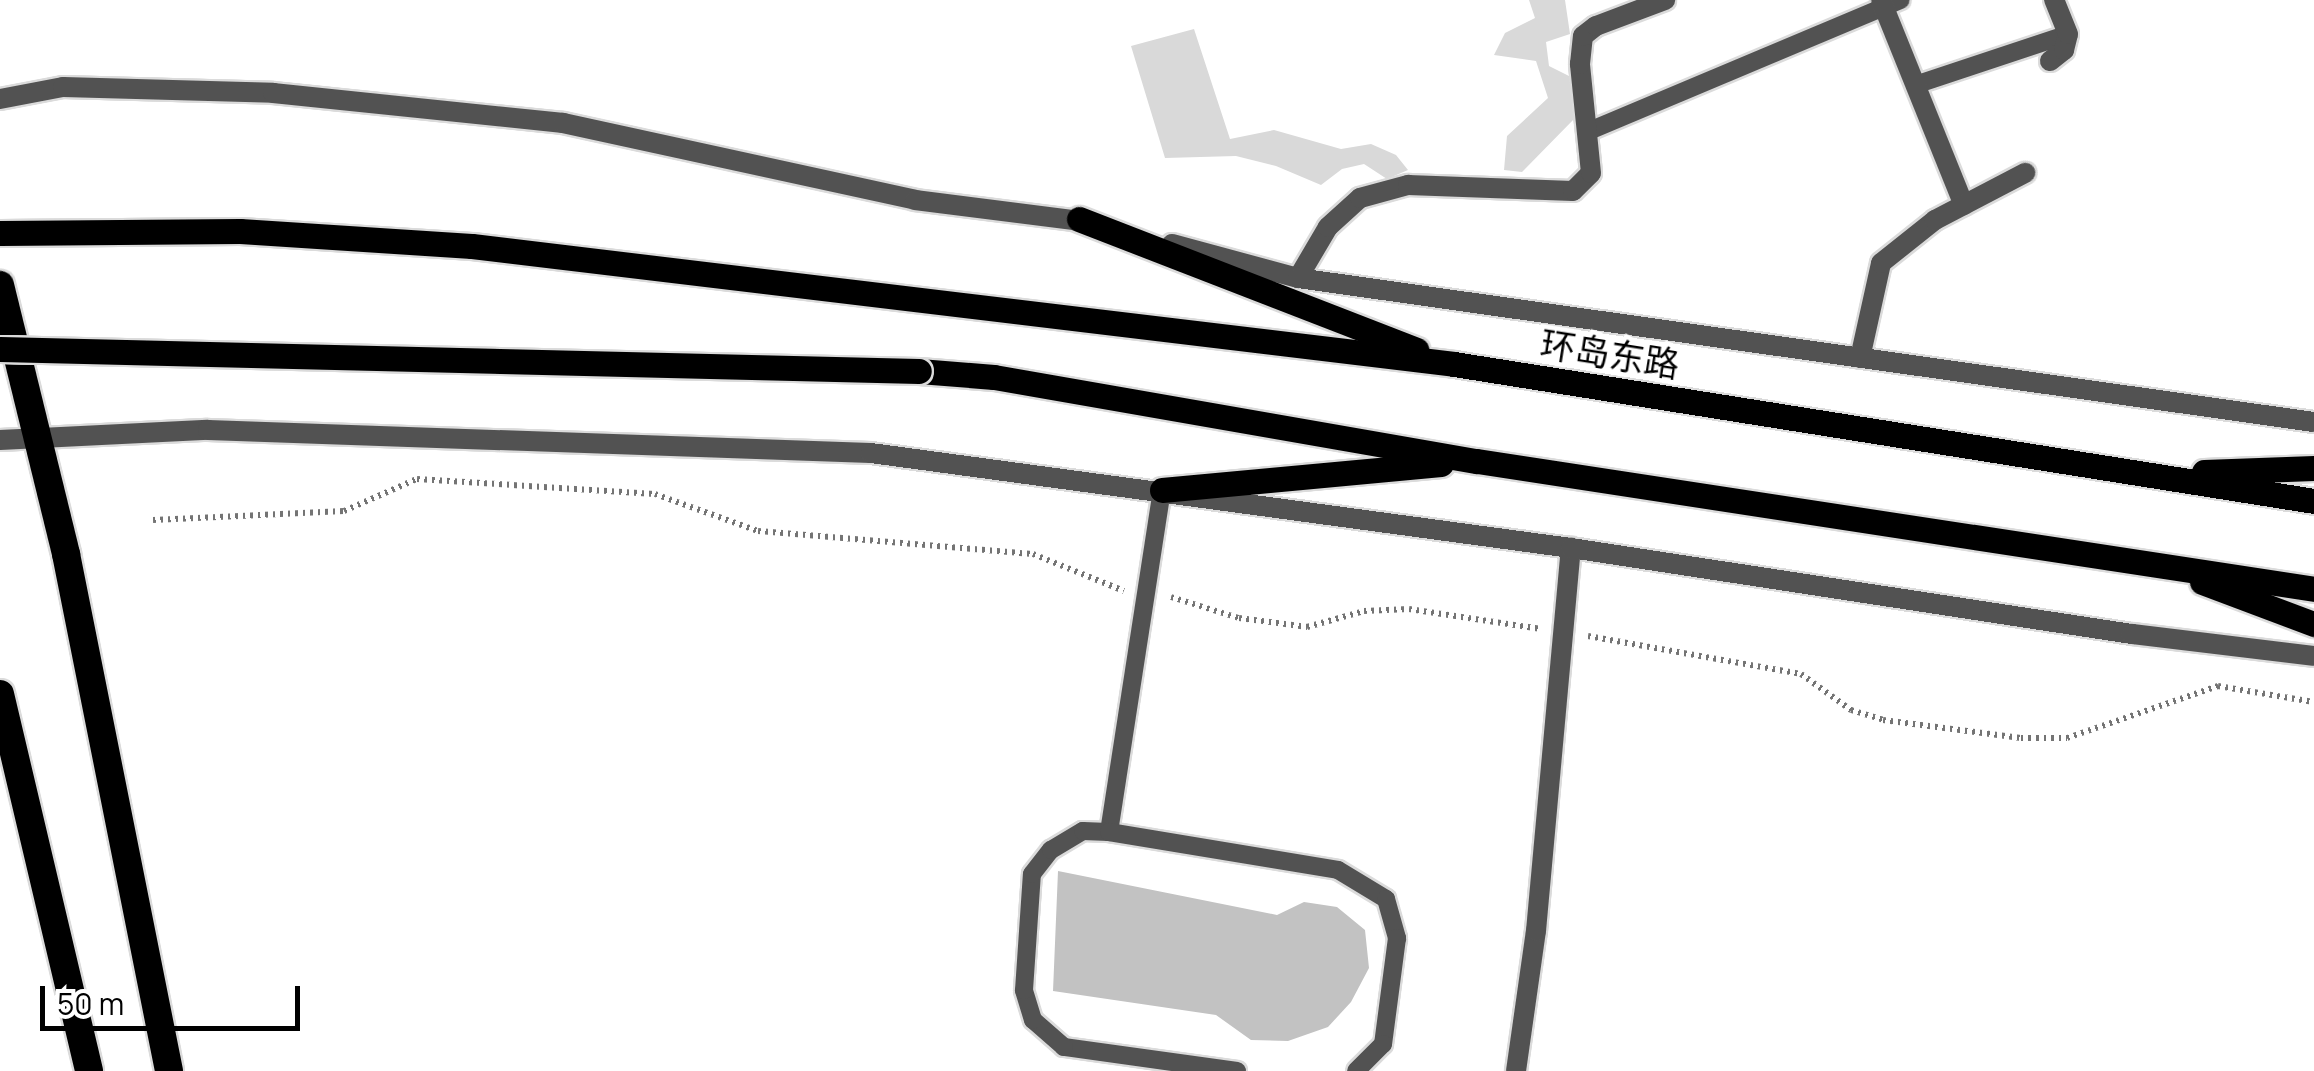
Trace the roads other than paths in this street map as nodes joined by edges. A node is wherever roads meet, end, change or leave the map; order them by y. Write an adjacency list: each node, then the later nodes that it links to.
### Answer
1 (1664, 0): 8 (street)
2 (2054, 0): 4 (street)
3 (1889, 2): 6 (street); 8 (lane)
4 (2068, 34): 5 (street); 6 (lane)
5 (2050, 61)
6 (1915, 85): 10 (street)
7 (0, 99): 11 (street)
8 (1589, 131): 13 (street)
9 (2024, 173): 10 (street)
10 (1964, 205): 16 (street)
11 (1079, 219): 13 (street); 17 (main road)
12 (0, 233): 17 (main road, 环岛东路)
13 (1298, 278): 16 (street)
14 (0, 286): 19 (highway)
15 (0, 350): 21 (main road, bridge)
16 (1860, 358): 18 (street)
17 (1454, 364): 23 (main road, 环岛东路)
18 (2314, 422)
19 (37, 438): 20 (street); 24 (street); 34 (highway)
20 (0, 440)
21 (1477, 461): 24 (main road); 27 (main road)
22 (2314, 468): 23 (main road)
23 (2144, 474): 25 (main road, 环岛东路)
24 (1162, 490): 26 (street); 32 (lane)
25 (2314, 502)
26 (1571, 548): 30 (street); 37 (street)
27 (2151, 562): 28 (main road); 29 (main road)
28 (2314, 589)
29 (2314, 624)
30 (2314, 656)
31 (0, 694): 33 (highway)
32 (1109, 832): 35 (lane); 36 (lane)
33 (89, 1071)
34 (169, 1071)
35 (1237, 1071)
36 (1356, 1071)
37 (1516, 1071)

